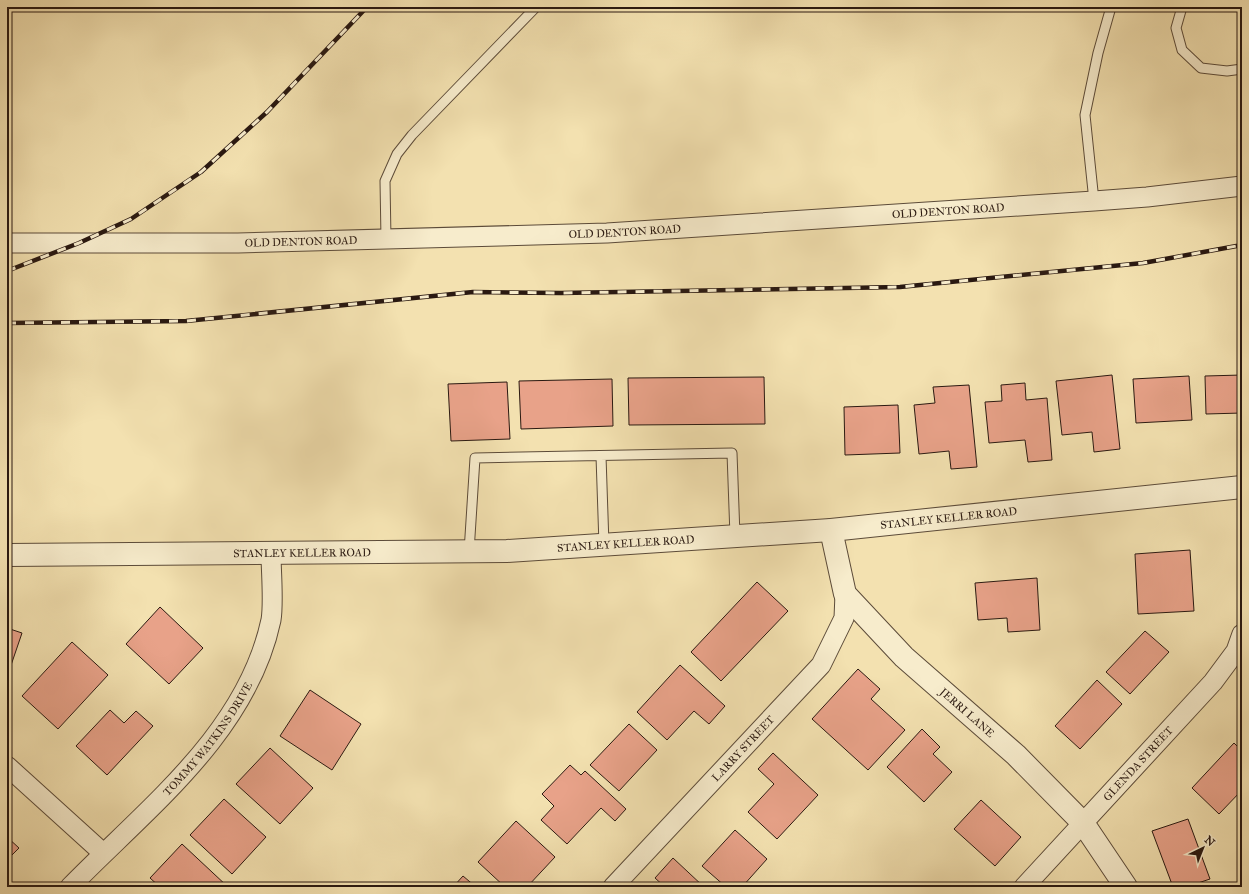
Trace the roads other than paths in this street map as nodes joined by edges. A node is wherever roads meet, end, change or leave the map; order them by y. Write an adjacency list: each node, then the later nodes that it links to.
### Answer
1 (536, 7): 7 (lane)
2 (1111, 7): 6 (lane)
3 (1182, 7): 4 (lane)
4 (1242, 68)
5 (1242, 186): 6 (street, OLD DENTON ROAD)
6 (1094, 201): 7 (street, OLD DENTON ROAD)
7 (386, 239): 8 (street, OLD DENTON ROAD)
8 (7, 243)
9 (601, 456): 12 (lane); 13 (lane); 14 (lane)
10 (1242, 487): 11 (street, STANLEY KELLER ROAD)
11 (831, 530): 12 (street, STANLEY KELLER ROAD); 17 (street)
12 (735, 536): 13 (street, STANLEY KELLER ROAD)
13 (604, 545): 14 (street, STANLEY KELLER ROAD)
14 (470, 552): 15 (street, STANLEY KELLER ROAD)
15 (272, 553): 16 (street, STANLEY KELLER ROAD); 21 (street, TOMMY WATKINS DRIVE)
16 (7, 555)
17 (845, 594): 20 (street, JERRI LANE); 23 (street, LARRY STREET)
18 (1242, 634): 20 (street, GLENDA STREET)
19 (7, 766): 21 (street)
20 (1083, 824): 24 (street, GLENDA STREET); 25 (street, JERRI LANE)
21 (103, 853): 22 (street, TOMMY WATKINS DRIVE)
22 (70, 887)
23 (614, 887)
24 (1024, 887)
25 (1126, 887)

